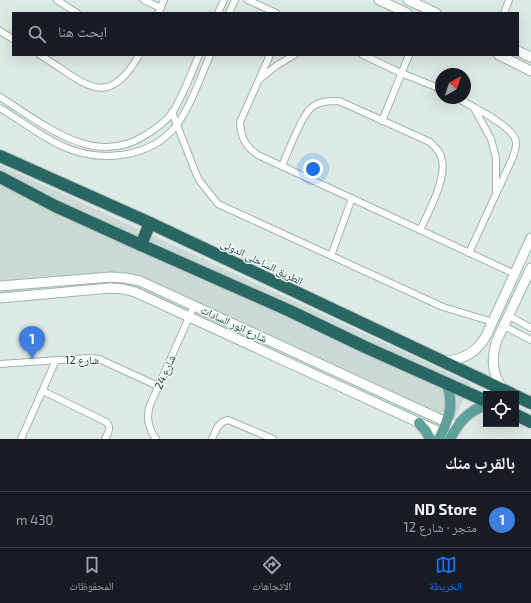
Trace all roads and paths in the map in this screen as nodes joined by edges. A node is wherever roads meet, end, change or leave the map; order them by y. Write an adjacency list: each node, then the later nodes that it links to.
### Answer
1 (58, 0): 11 (street)
2 (144, 0): 10 (street)
3 (164, 0): 10 (street)
4 (224, 0): 12 (street)
5 (235, 0): 13 (street)
6 (248, 0): 14 (street)
7 (379, 0): 15 (main road)
8 (408, 0): 16 (main road)
9 (509, 0): 17 (street)
10 (160, 10)
11 (76, 12)
12 (218, 12)
13 (229, 12)
14 (274, 12)
15 (405, 12)
16 (434, 12)
17 (504, 12)
18 (0, 31): 19 (street)
19 (12, 38)
20 (519, 51): 30 (main road)
21 (42, 56): 22 (street)
22 (138, 56)
23 (199, 56): 39 (street)
24 (210, 56): 41 (street)
25 (270, 56): 33 (street)
26 (292, 56): 33 (street)
27 (365, 56): 32 (street)
28 (409, 56): 32 (street)
29 (500, 56): 31 (main road)
30 (531, 57)
31 (531, 71)
32 (401, 73): 34 (street); 40 (street)
33 (259, 80): 43 (street)
34 (435, 87)
35 (0, 97): 39 (street)
36 (468, 104): 37 (street)
37 (474, 107): 45 (street); 45 (street)
38 (0, 108): 41 (street)
39 (172, 112): 41 (street)
40 (382, 121): 43 (street); 48 (street)
41 (176, 125): 52 (street)
42 (0, 156): 47 (highway, الطريق الساحلى الدولى)
43 (282, 166): 46 (street)
44 (0, 177): 50 (highway)
45 (496, 194): 51 (street)
46 (352, 198): 48 (street); 52 (street)
47 (150, 223): 50 (highway); 67 (highway, الطريق الساحلى الدولى)
48 (420, 230): 51 (street)
49 (531, 238): 54 (main road)
50 (141, 245): 71 (highway)
51 (469, 253): 54 (street)
52 (331, 256): 62 (street)
53 (531, 268): 61 (main road)
54 (515, 274): 62 (main road)
55 (10, 285): 56 (main road, شارع انور السادات); 57 (main road); 59 (main road, شارع انور السادات)
56 (0, 286)
57 (11, 297): 58 (main road, شارع انور السادات); 60 (main road, شارع انور السادات)
58 (0, 298)
59 (194, 306): 60 (street, شارع 24); 69 (main road, شارع انور السادات)
60 (190, 316): 70 (main road, شارع انور السادات); 72 (street, شارع 24)
61 (509, 316): 63 (main road); 64 (street)
62 (492, 322): 67 (main road)
63 (504, 326): 65 (street); 75 (main road)
64 (531, 328)
65 (531, 340)
66 (56, 360): 68 (street, شارع 12); 72 (street, شارع 12); 73 (street)
67 (444, 362): 74 (highway, الطريق الساحلى الدولى)
68 (0, 364)
69 (323, 365): 70 (main road); 83 (main road, شارع انور السادات)
70 (318, 376): 82 (main road, شارع انور السادات)
71 (446, 382): 77 (highway); 83 (main road)
72 (158, 386): 87 (street, شارع 24)
73 (42, 391): 85 (street); 86 (street)
74 (507, 391)
75 (509, 391)
76 (519, 397): 78 (highway, الطريق الساحلى الدولى)
77 (483, 400)
78 (531, 403)
79 (483, 406): 83 (main road)
80 (519, 416): 81 (highway)
81 (531, 422)
82 (419, 423): 84 (main road, شارع انور السادات); 90 (main road)
83 (452, 425): 84 (main road)
84 (446, 437)
85 (21, 439)
86 (105, 439)
87 (156, 439)
88 (212, 439): 89 (street)
89 (273, 439)
90 (430, 439)

